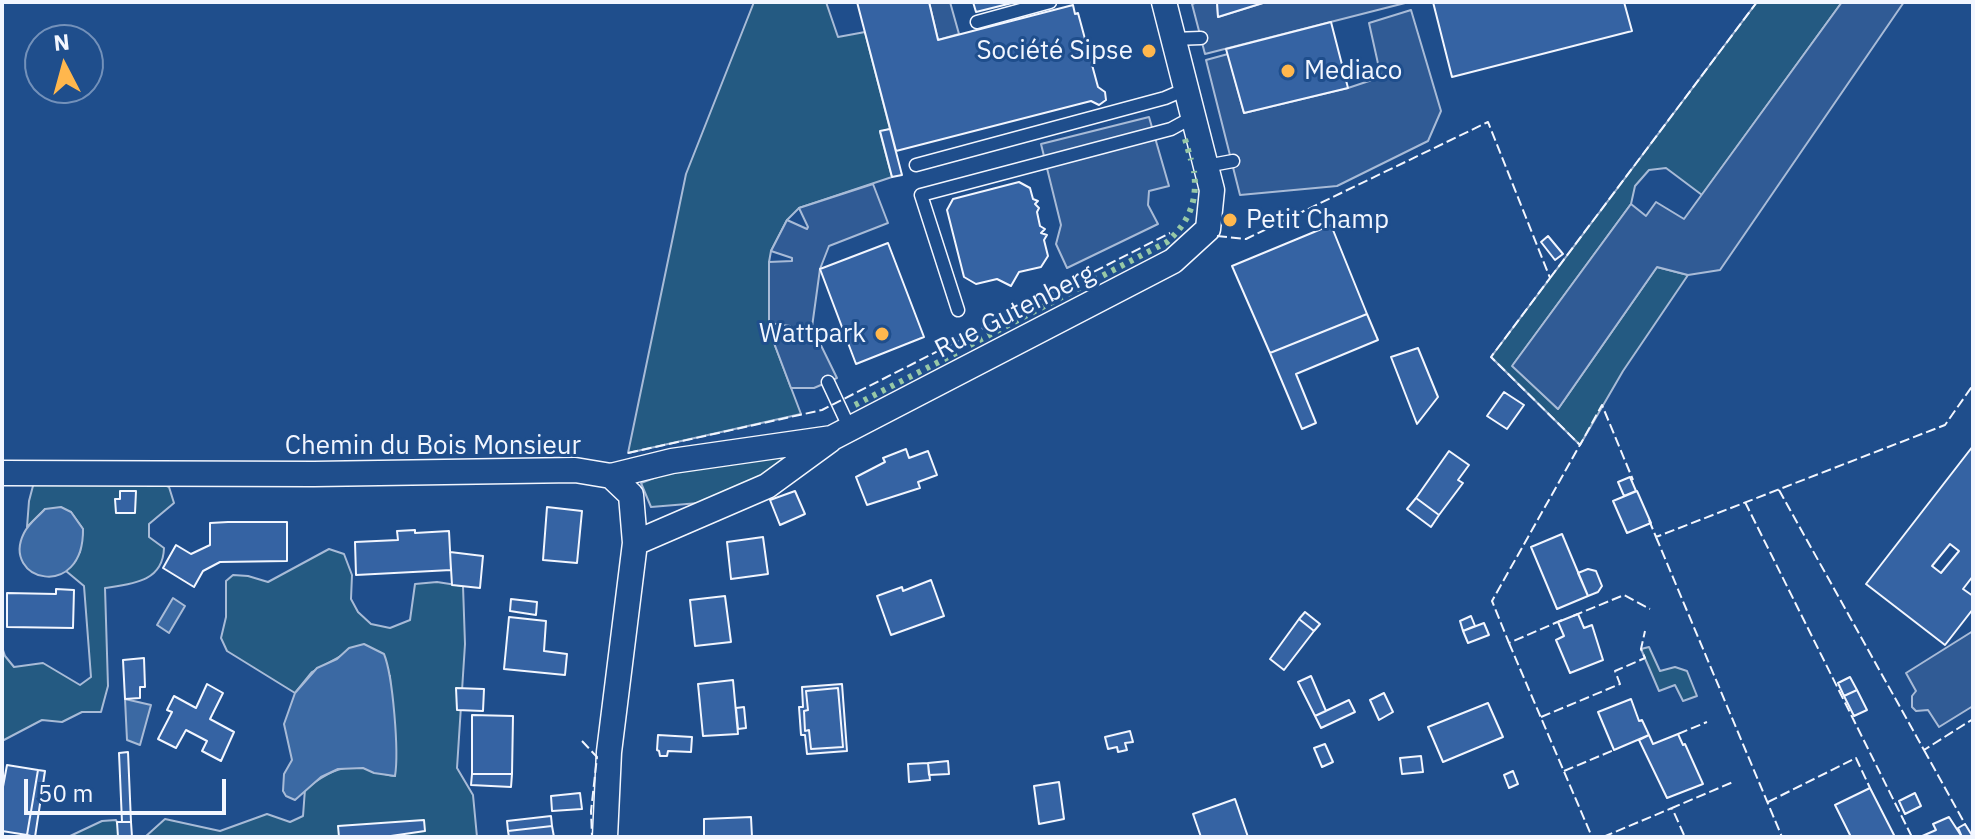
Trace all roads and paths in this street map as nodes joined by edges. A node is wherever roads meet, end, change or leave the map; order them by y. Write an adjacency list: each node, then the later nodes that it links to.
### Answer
1 (1050, 2): 3 (lane)
2 (1164, 2): 5 (street, Rue Gutenberg)
3 (977, 22)
4 (1201, 38): 5 (lane)
5 (1173, 39): 6 (street, Rue Gutenberg)
6 (1186, 89): 7 (street, Rue Gutenberg); 9 (lane)
7 (1193, 117): 10 (street, Rue Gutenberg); 11 (lane)
8 (1233, 161): 10 (lane)
9 (916, 165)
10 (1206, 166): 13 (street, Rue Gutenberg)
11 (958, 310)
12 (828, 382): 13 (lane)
13 (841, 433): 15 (street, Rue Gutenberg); 16 (street)
14 (2, 473): 15 (street, Chemin du Bois Monsieur)
15 (611, 476): 16 (street, Chemin du Bois Monsieur)
16 (635, 543): 17 (street, Chemin du Bois Monsieur)
17 (605, 837)

